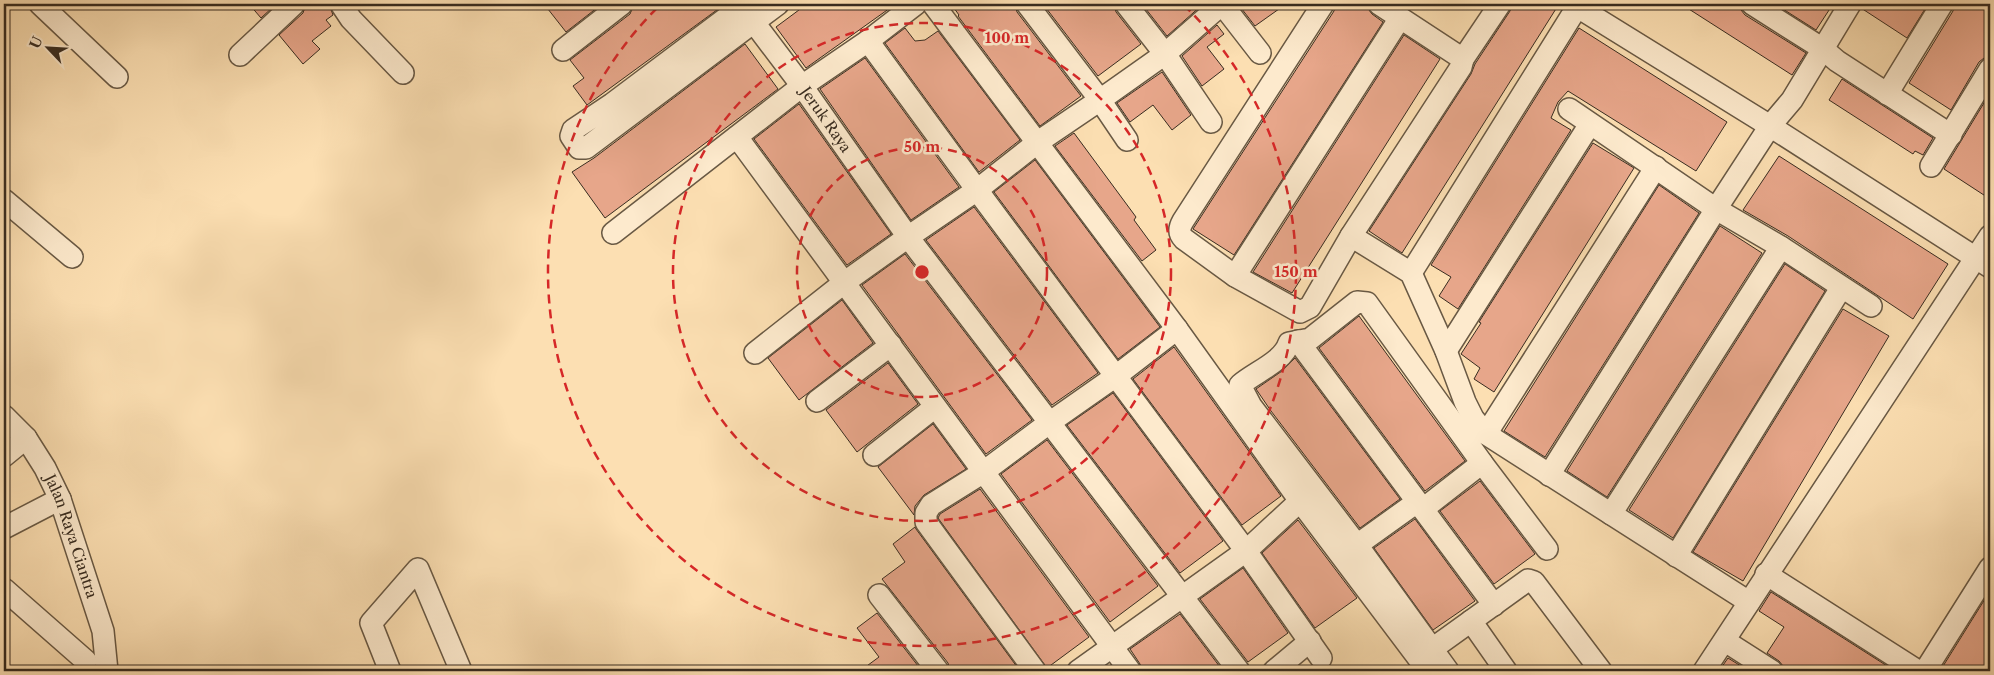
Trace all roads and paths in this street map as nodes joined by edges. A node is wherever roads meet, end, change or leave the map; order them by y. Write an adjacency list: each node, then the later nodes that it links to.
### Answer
1 (294, 4): 25 (street)
2 (341, 4): 28 (street)
3 (622, 4): 22 (street)
4 (778, 4): 18 (street)
5 (916, 4): 20 (street)
6 (933, 4): 41 (street)
7 (1027, 4): 32 (street)
8 (1126, 4): 24 (street)
9 (1222, 4): 23 (street); 24 (street)
10 (1323, 4): 55 (street)
11 (1379, 4): 19 (street)
12 (1500, 4): 26 (street)
13 (1850, 4): 21 (street)
14 (1942, 4): 31 (street)
15 (1577, 5): 37 (street); 54 (street)
16 (1758, 5): 21 (street)
17 (46, 6): 29 (street)
18 (745, 9): 30 (street, Jeruk Raya); 34 (street)
19 (1400, 18): 26 (street); 55 (street)
20 (868, 41): 30 (street); 44 (street)
21 (1823, 49): 31 (street); 37 (street)
22 (563, 50)
23 (1260, 52)
24 (1165, 54): 32 (street); 35 (street)
25 (240, 55)
26 (1463, 59): 48 (street)
27 (1990, 69): 38 (street)
28 (402, 73)
29 (117, 77)
30 (802, 86): 39 (street); 50 (street, Jeruk Raya)
31 (1887, 94): 38 (street)
32 (1100, 100): 40 (street); 41 (street)
33 (1569, 109): 36 (street)
34 (618, 111)
35 (1211, 122)
36 (1590, 124): 43 (street); 62 (street)
37 (1770, 126): 46 (street); 53 (street)
38 (1950, 135): 42 (street)
39 (737, 137): 47 (street); 56 (street)
40 (1127, 140)
41 (1038, 142): 44 (street); 59 (street)
42 (1931, 166)
43 (1656, 167): 46 (street); 69 (street)
44 (976, 190): 50 (street); 64 (street)
45 (4, 200): 52 (street)
46 (1716, 209): 51 (street); 75 (street)
47 (613, 233)
48 (1351, 236): 54 (street); 55 (street)
49 (1990, 236): 53 (street)
50 (908, 237): 56 (street); 68 (street, Jeruk Raya)
51 (1781, 247): 57 (street); 79 (street)
52 (72, 257)
53 (1983, 262): 86 (street)
54 (1411, 273): 62 (street)
55 (1236, 276)
56 (845, 282): 61 (street); 63 (street)
57 (1841, 288): 58 (street); 84 (street)
58 (1871, 306)
59 (1177, 329): 64 (street); 76 (street)
60 (1298, 341): 73 (street); 76 (street); 78 (street)
61 (891, 344): 65 (street); 66 (street)
62 (1446, 351): 69 (street)
63 (755, 353)
64 (1116, 376): 68 (street); 83 (street)
65 (818, 401)
66 (935, 407): 71 (street); 74 (street)
67 (4, 416): 70 (street, Jalan Raya Ciantra)
68 (1049, 423): 74 (street); 89 (street, Jeruk Raya)
69 (1486, 434): 75 (street)
70 (26, 438): 72 (street); 77 (street, Jalan Raya Ciantra)
71 (874, 455)
72 (4, 456)
73 (1482, 463): 78 (street); 82 (street)
74 (982, 473): 95 (street); 102 (street)
75 (1548, 475): 79 (street)
76 (1308, 496): 81 (street); 83 (street); 107 (street)
77 (60, 499): 80 (street); 93 (street, Jalan Raya Ciantra)
78 (1420, 506): 81 (street); 91 (street)
79 (1611, 514): 84 (street)
80 (4, 528)
81 (1357, 545): 96 (street)
82 (1547, 549)
83 (1246, 552): 89 (street); 106 (street)
84 (1676, 556): 90 (street)
85 (1990, 568): 114 (street)
86 (1766, 574): 90 (street); 113 (street)
87 (4, 589): 97 (street)
88 (880, 595): 101 (street)
89 (1184, 598): 95 (street); 105 (street, Jeruk Raya)
90 (1749, 602): 94 (street)
91 (1494, 605): 92 (street); 110 (street)
92 (1471, 621): 96 (street); 109 (street)
93 (104, 631): 97 (street); 98 (street, Jalan Raya Ciantra)
94 (1724, 641): 111 (street); 112 (street)
95 (1113, 648): 103 (street); 104 (street)
96 (1432, 649): 108 (street)
97 (82, 666)
98 (106, 671)
99 (390, 671): 100 (street)
100 (461, 671)
101 (938, 671)
102 (1035, 671)
103 (1078, 671)
104 (1130, 671)
105 (1239, 671)
106 (1274, 671)
107 (1428, 671)
108 (1448, 671)
109 (1506, 671)
110 (1601, 671)
111 (1704, 671)
112 (1772, 671)
113 (1918, 671)
114 (1925, 671)

